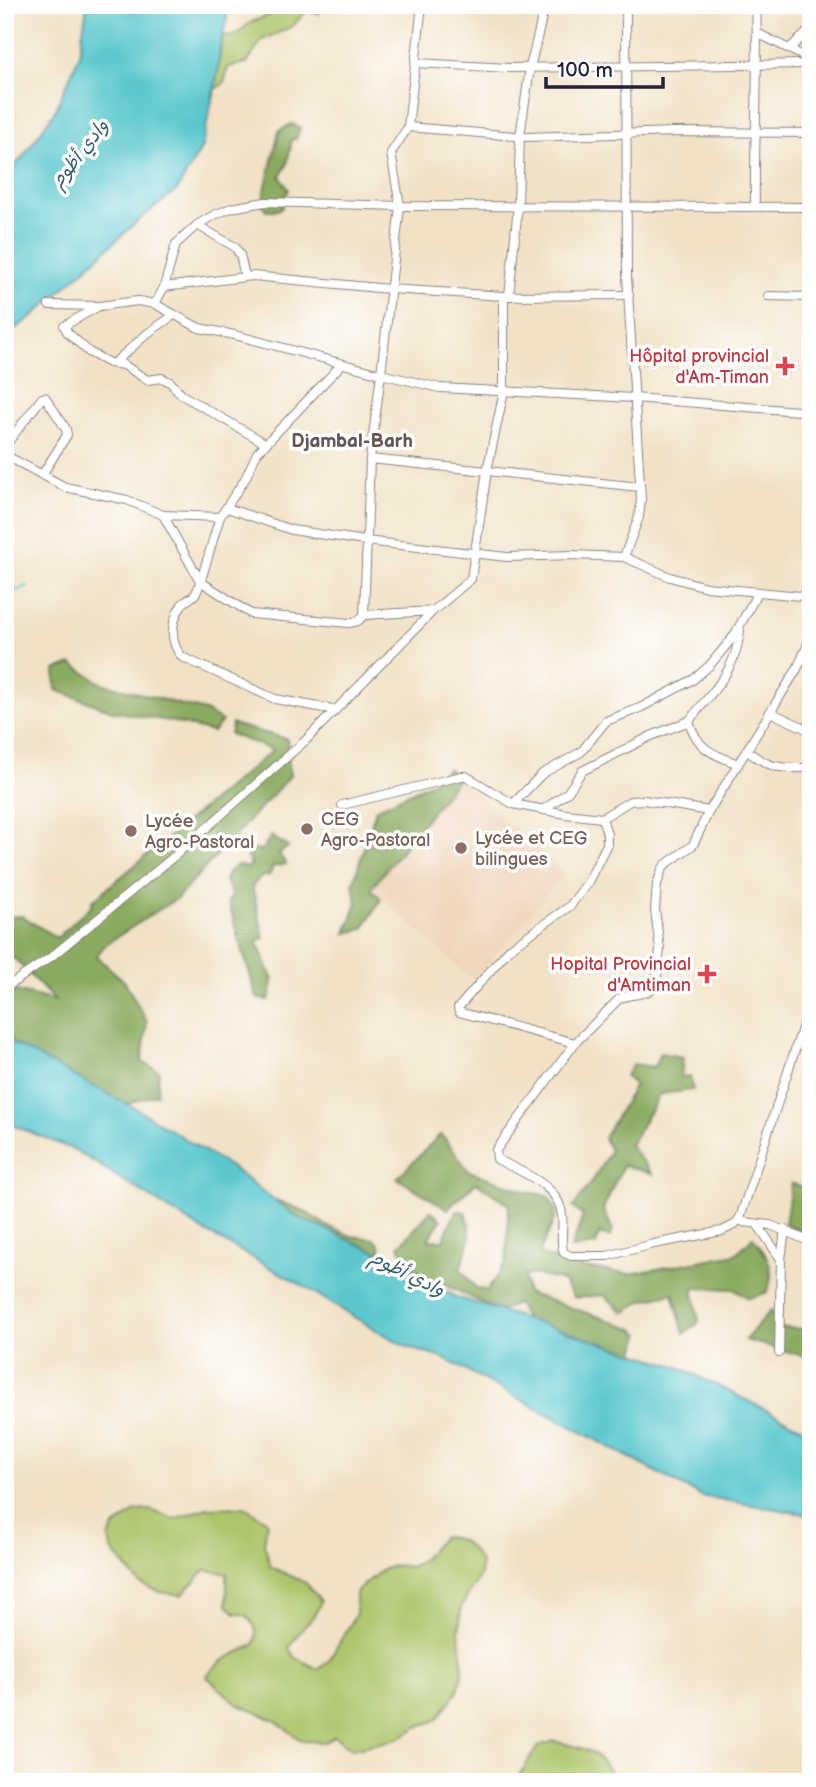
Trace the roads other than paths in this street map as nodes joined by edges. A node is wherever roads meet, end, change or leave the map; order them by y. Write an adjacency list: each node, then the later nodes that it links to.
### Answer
1 (422, 5): 9 (street)
2 (545, 5): 12 (street)
3 (626, 5): 11 (street)
4 (757, 5): 6 (street)
5 (811, 29): 7 (street)
6 (757, 33): 7 (street); 10 (street)
7 (789, 49): 8 (street)
8 (811, 62): 10 (street)
9 (416, 63): 12 (street); 13 (street)
10 (758, 64): 11 (street); 14 (street)
11 (626, 66): 12 (street); 16 (street)
12 (530, 68): 17 (street)
13 (408, 127): 17 (street); 18 (street)
14 (754, 133): 15 (street); 16 (street); 21 (street)
15 (811, 133)
16 (626, 134): 17 (street); 20 (street)
17 (520, 136): 19 (street)
18 (400, 206): 19 (street); 23 (street); 26 (street)
19 (518, 206): 20 (street); 28 (street)
20 (628, 206): 21 (street); 27 (street)
21 (755, 206): 22 (street)
22 (811, 206)
23 (197, 225): 24 (street); 25 (street)
24 (246, 275): 25 (street); 26 (street)
25 (164, 288): 31 (street)
26 (389, 289): 28 (street); 37 (street)
27 (629, 295): 28 (street); 39 (street)
28 (506, 296): 38 (street)
29 (768, 296): 30 (street)
30 (811, 297)
31 (155, 304): 33 (street); 34 (street)
32 (49, 305): 33 (street)
33 (99, 306): 35 (street)
34 (174, 316): 35 (street); 36 (street)
35 (112, 364): 41 (street)
36 (342, 364): 37 (street); 41 (street)
37 (381, 374): 38 (street); 44 (street)
38 (503, 391): 39 (street); 45 (street)
39 (634, 398): 40 (street); 47 (street)
40 (811, 412)
41 (265, 443): 48 (street)
42 (5, 446): 46 (street)
43 (5, 455): 46 (street)
44 (370, 459): 45 (street); 51 (street)
45 (487, 471): 47 (street); 52 (street)
46 (42, 475): 49 (street)
47 (640, 487): 53 (street)
48 (228, 508): 50 (street); 51 (street)
49 (163, 515): 50 (street); 54 (street)
50 (220, 517): 54 (street)
51 (365, 541): 52 (street); 58 (street)
52 (473, 554): 53 (street); 57 (street)
53 (624, 557): 55 (street)
54 (200, 581): 58 (street); 61 (street)
55 (758, 592): 56 (street); 59 (street)
56 (811, 597)
57 (433, 611): 58 (street); 61 (street)
58 (364, 615)
59 (740, 625): 63 (street); 68 (street)
60 (811, 637): 62 (street)
61 (335, 710): 73 (street)
62 (770, 712): 64 (street); 65 (street)
63 (689, 721): 66 (street); 70 (street)
64 (811, 731)
65 (746, 750): 66 (street); 67 (street)
66 (738, 764): 71 (street)
67 (811, 768)
68 (513, 804): 69 (street); 70 (street)
69 (342, 805)
70 (543, 810): 72 (street)
71 (709, 811): 72 (street); 75 (street)
72 (602, 818): 75 (street)
73 (5, 988)
74 (811, 1001): 76 (street)
75 (575, 1043): 76 (street)
76 (740, 1218): 77 (street)
77 (757, 1224): 78 (street); 81 (street)
78 (785, 1230): 80 (street); 81 (street)
79 (811, 1231): 80 (street)
80 (807, 1240)
81 (781, 1259): 82 (street)
82 (779, 1353)

